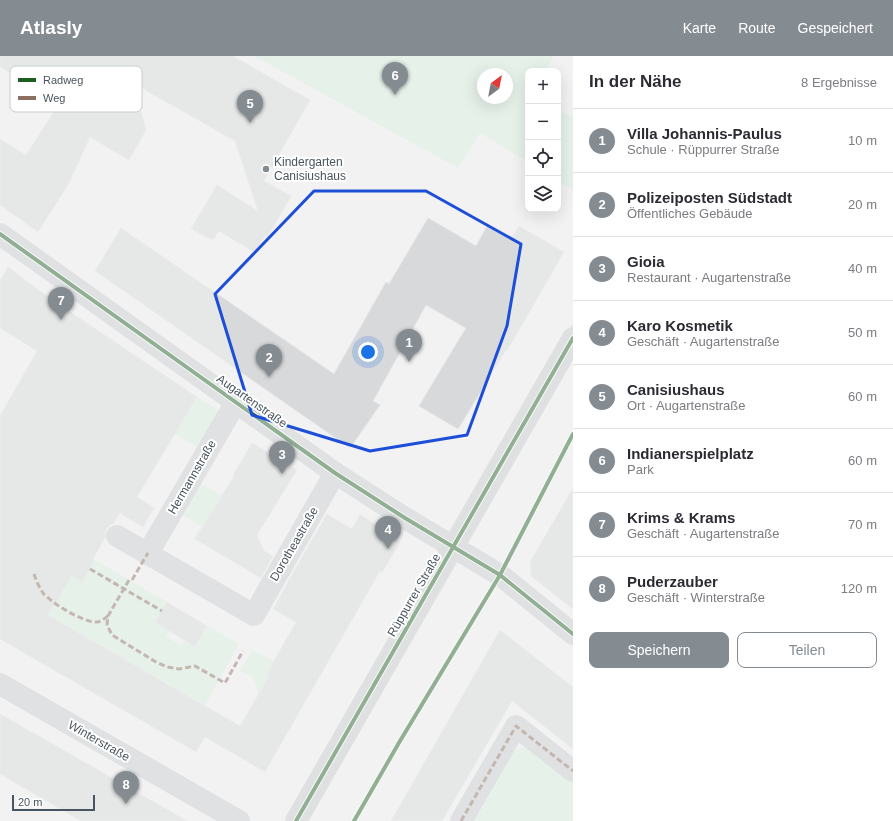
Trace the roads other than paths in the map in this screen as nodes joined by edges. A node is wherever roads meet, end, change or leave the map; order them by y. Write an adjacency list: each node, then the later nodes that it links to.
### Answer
1 (0, 234): 3 (street, Augartenstraße)
2 (573, 338): 6 (main road, Rüppurrer Straße)
3 (236, 402): 4 (street, Augartenstraße); 7 (street, Hermannstraße)
4 (335, 473): 6 (street, Augartenstraße); 7 (street, Dorotheastraße)
5 (117, 536): 7 (street)
6 (453, 547): 8 (street, Augartenstraße); 12 (main road, Rüppurrer Straße)
7 (148, 553)
8 (573, 634)
9 (0, 684): 11 (street, Winterstraße)
10 (573, 771): 13 (street)
11 (239, 821)
12 (296, 821)
13 (461, 821)

